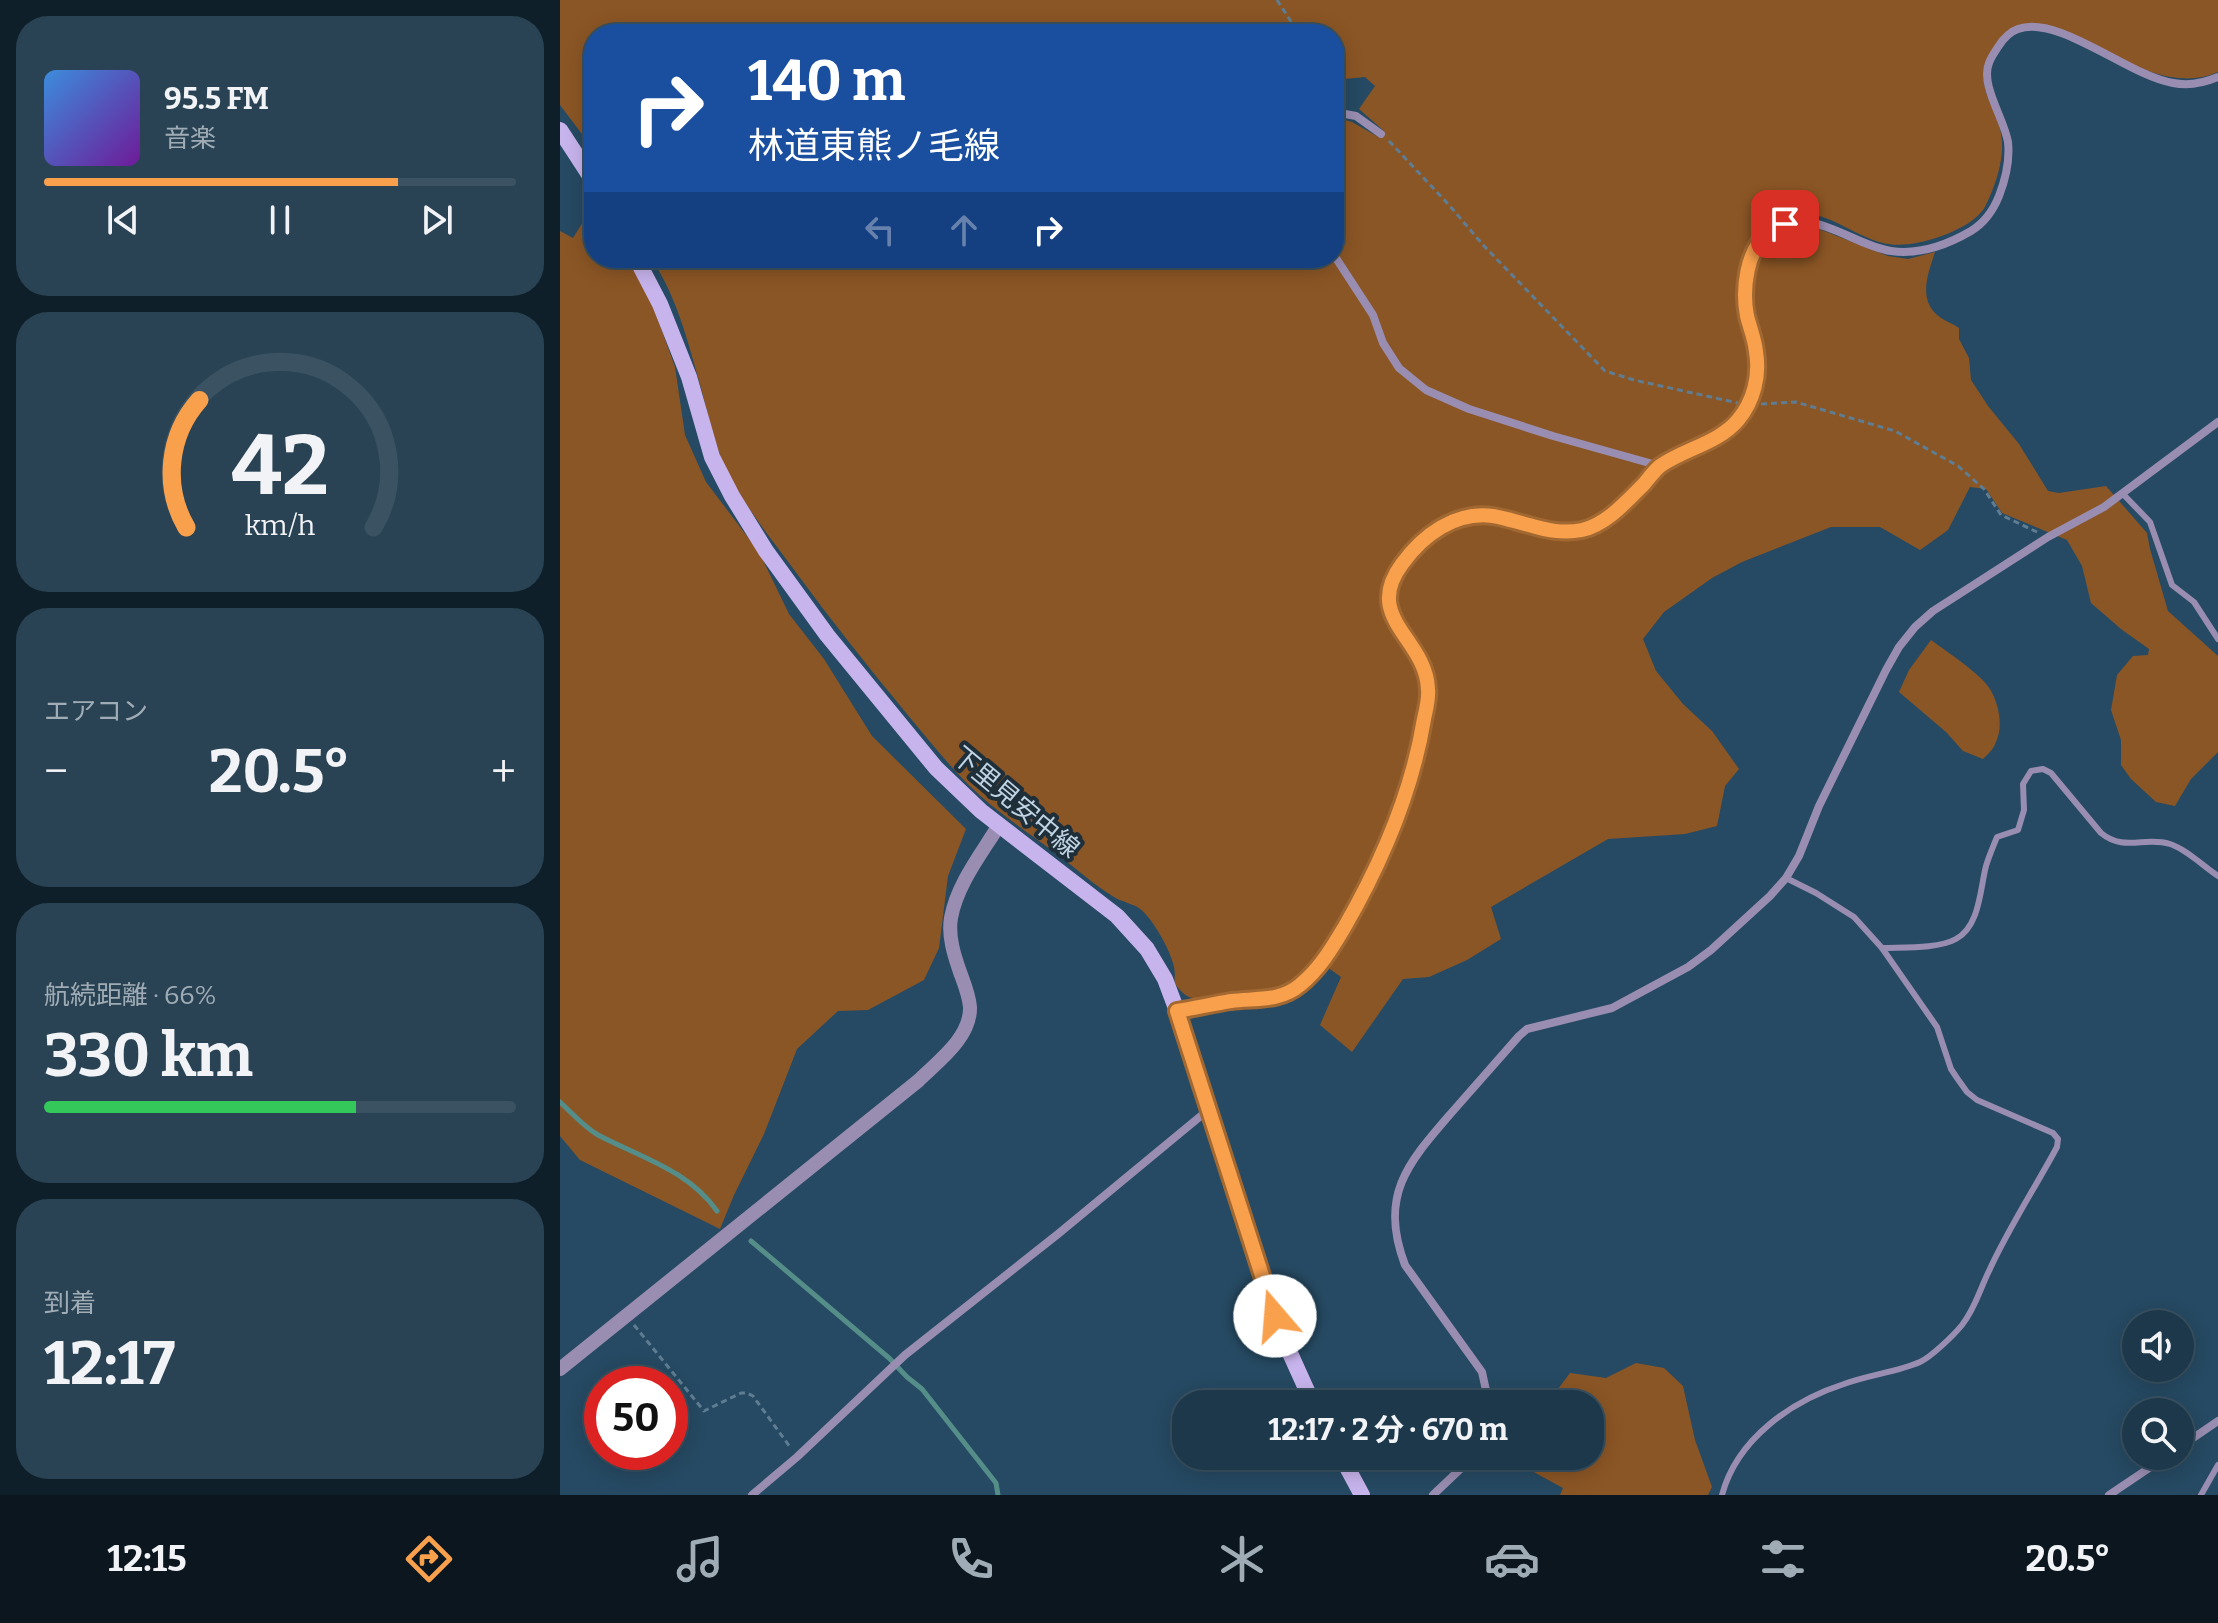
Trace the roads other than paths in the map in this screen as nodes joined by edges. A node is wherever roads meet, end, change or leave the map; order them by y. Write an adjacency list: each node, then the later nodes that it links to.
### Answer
1 (2218, 77): 9 (street)
2 (1344, 114): 4 (street)
3 (560, 130): 5 (main road)
4 (1381, 134)
5 (584, 167)
6 (641, 268): 12 (main road, 下里見安中線)
7 (1342, 268): 9 (street)
8 (2218, 422): 10 (street)
9 (1660, 466): 16 (street)
10 (2122, 493): 11 (lane); 14 (street)
11 (2218, 639)
12 (999, 825): 16 (main road, 下里見安中線); 18 (street)
13 (2218, 876): 15 (lane)
14 (1786, 878): 15 (lane); 20 (street)
15 (1882, 948): 30 (lane)
16 (1177, 1011): 17 (main road, 下里見安中線)
17 (1209, 1109): 19 (main road, 下里見安中線); 27 (street)
18 (560, 1369)
19 (1307, 1390)
20 (1486, 1390)
21 (2218, 1421): 22 (street)
22 (2194, 1437)
23 (2218, 1465): 32 (lane)
24 (1349, 1470): 28 (main road)
25 (1459, 1470): 29 (street)
26 (2146, 1470): 31 (street)
27 (752, 1495)
28 (1362, 1495)
29 (1433, 1495)
30 (1722, 1495)
31 (2109, 1495)
32 (2201, 1495)

